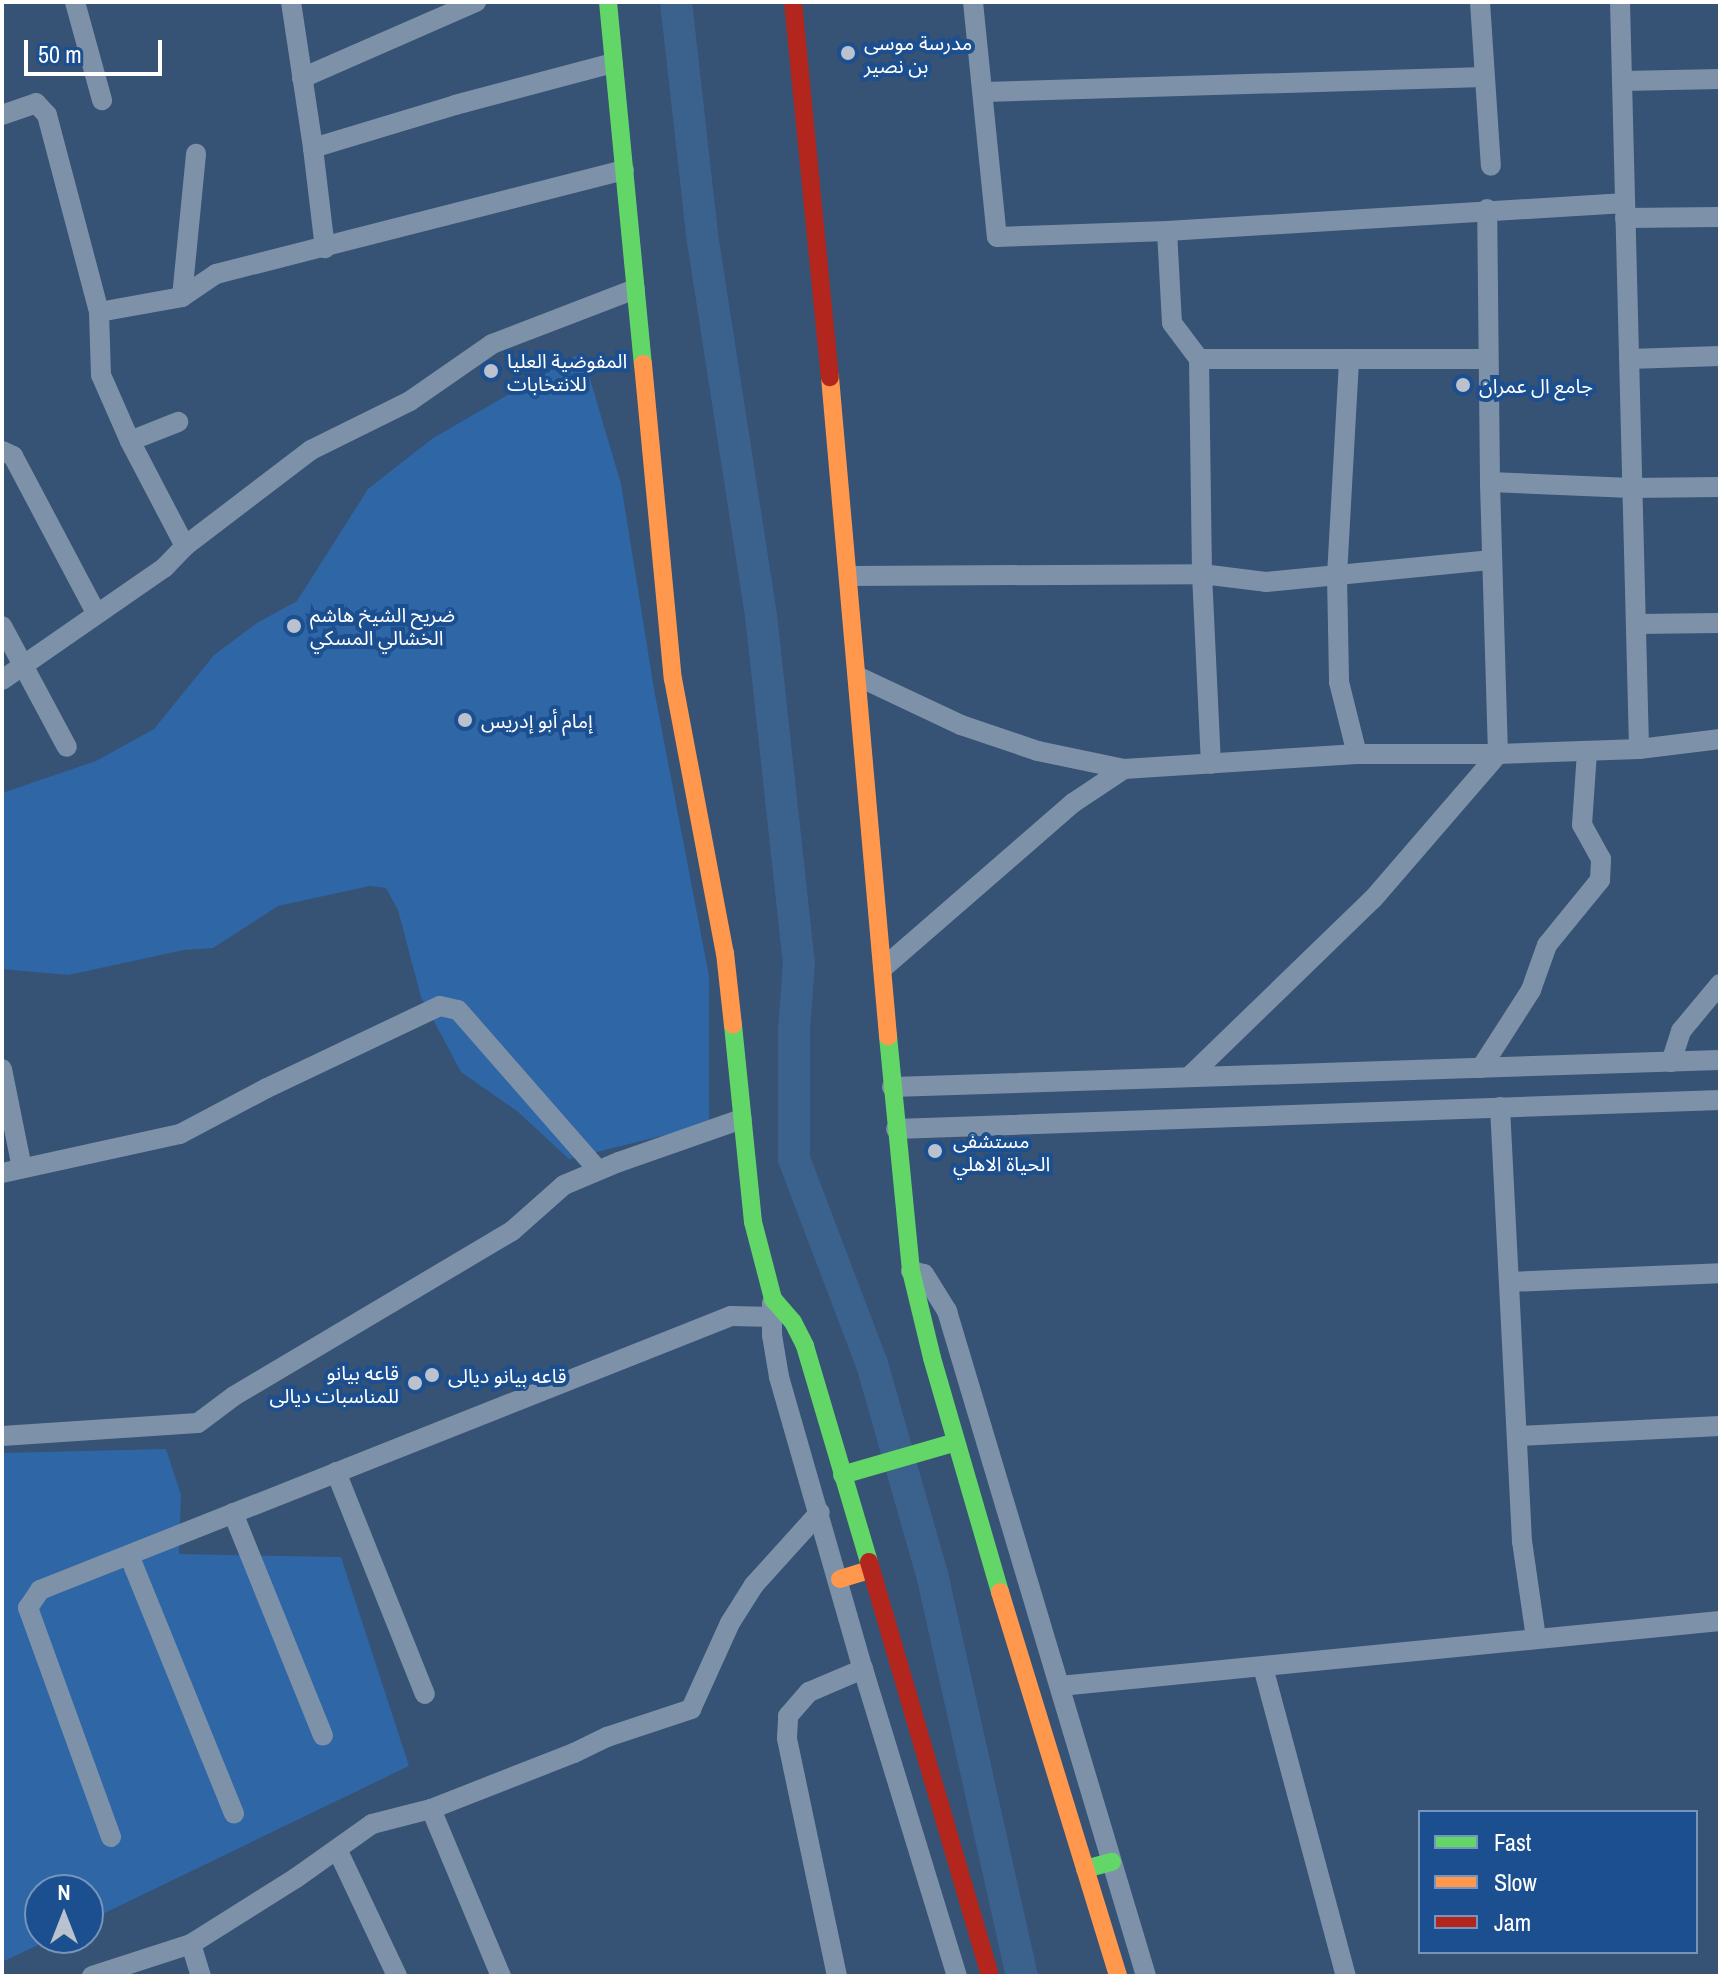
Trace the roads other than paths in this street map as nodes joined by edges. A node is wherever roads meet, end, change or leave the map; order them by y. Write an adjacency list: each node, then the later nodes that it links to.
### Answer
1 (75, 2): 15 (street)
2 (476, 2): 11 (street)
3 (608, 2): 9 (street)
4 (793, 2): 44 (street)
5 (973, 2): 14 (street)
6 (1480, 2): 10 (street)
7 (1620, 2): 13 (street)
8 (296, 4): 11 (street)
9 (613, 63): 17 (street); 20 (street)
10 (1484, 77): 14 (street); 19 (street)
11 (302, 78): 17 (street)
12 (1720, 79): 13 (street)
13 (1622, 81): 22 (street)
14 (984, 92): 24 (street)
15 (102, 100)
16 (2, 115): 28 (street)
17 (313, 148): 25 (street)
18 (196, 154): 27 (street)
19 (1491, 166)
20 (624, 170): 25 (street); 26 (street)
21 (1487, 209): 22 (street); 24 (street); 31 (street)
22 (1625, 210): 23 (street); 32 (street)
23 (1720, 217)
24 (1167, 231): 30 (street)
25 (325, 248): 27 (street)
26 (635, 289): 40 (street); 70 (street)
27 (182, 297): 28 (street)
28 (99, 312): 35 (street)
29 (1720, 356): 32 (street)
30 (1199, 359): 33 (street); 42 (street)
31 (1488, 359): 33 (street); 37 (street)
32 (1629, 359): 39 (street)
33 (1349, 361): 43 (street)
34 (178, 422): 35 (street)
35 (130, 441): 40 (street)
36 (2, 451): 45 (street)
37 (1490, 482): 39 (street); 41 (street)
38 (1720, 487): 39 (street)
39 (1631, 488): 47 (street)
40 (185, 546): 45 (street)
41 (1492, 560): 43 (street); 57 (street)
42 (1202, 574): 43 (street); 44 (street); 58 (street)
43 (1337, 575): 56 (street)
44 (849, 576): 50 (street)
45 (96, 613): 49 (street)
46 (1720, 623): 47 (street)
47 (1636, 624): 54 (street)
48 (2, 626): 49 (street)
49 (23, 665): 51 (street); 53 (street)
50 (859, 677): 59 (street); 60 (street)
51 (2, 680)
52 (1720, 739): 54 (street)
53 (67, 747)
54 (1639, 749): 55 (street)
55 (1587, 751): 57 (street); 64 (street)
56 (1357, 754): 57 (street); 58 (street)
57 (1498, 754): 66 (street)
58 (1211, 764): 59 (street)
59 (1124, 769): 60 (street)
60 (883, 968): 67 (street)
61 (1720, 984): 63 (street)
62 (1720, 1060): 63 (street)
63 (1671, 1062): 64 (street)
64 (1481, 1068): 66 (street)
65 (2, 1069): 72 (street)
66 (1189, 1077): 67 (street)
67 (892, 1087): 71 (street)
68 (1720, 1100): 69 (street)
69 (1500, 1107): 71 (street); 76 (street)
70 (742, 1119): 73 (street); 77 (street)
71 (896, 1129): 74 (street)
72 (12, 1170): 73 (street)
73 (598, 1170): 79 (street)
74 (911, 1271): 81 (street); 93 (street)
75 (1720, 1273): 76 (street)
76 (1509, 1282): 80 (street)
77 (772, 1308): 82 (street); 83 (street); 84 (street)
78 (1720, 1426): 80 (street)
79 (2, 1436)
80 (1517, 1436): 90 (street)
81 (956, 1442): 83 (street); 101 (street)
82 (336, 1472): 85 (street); 94 (street)
83 (842, 1475): 87 (street)
84 (820, 1512): 88 (street); 96 (street)
85 (233, 1513): 86 (street); 95 (street)
86 (129, 1555): 97 (street); 98 (street)
87 (870, 1570): 88 (street); 109 (street)
88 (840, 1579): 92 (street)
89 (1720, 1621): 90 (street)
90 (1536, 1638): 91 (street)
91 (1263, 1667): 93 (street); 112 (street)
92 (863, 1669): 107 (street); 108 (street)
93 (1060, 1686): 100 (street)
94 (425, 1694)
95 (323, 1736)
96 (431, 1809): 99 (street); 106 (street)
97 (234, 1813)
98 (111, 1837)
99 (337, 1849): 102 (street); 105 (street)
100 (1112, 1862): 101 (street); 111 (street)
101 (1085, 1869): 110 (street)
102 (191, 1944): 103 (street); 104 (street)
103 (92, 1976)
104 (201, 1976)
105 (397, 1976)
106 (501, 1976)
107 (837, 1976)
108 (957, 1976)
109 (990, 1976)
110 (1118, 1976)
111 (1146, 1976)
112 (1346, 1976)

